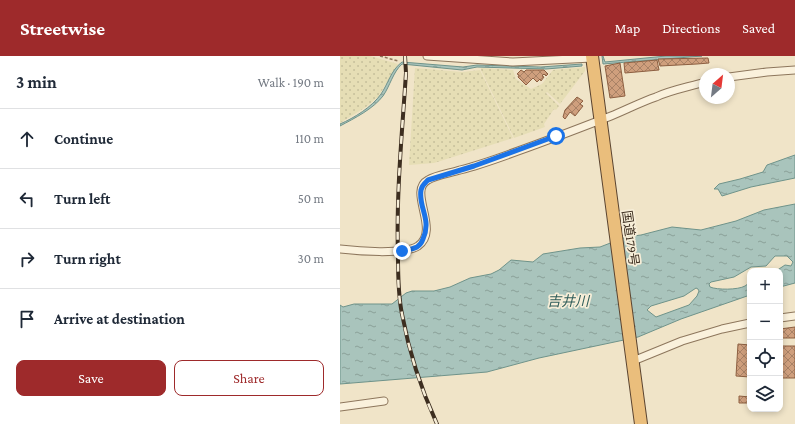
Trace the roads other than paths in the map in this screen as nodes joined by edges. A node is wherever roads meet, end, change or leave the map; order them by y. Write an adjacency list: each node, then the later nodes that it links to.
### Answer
1 (427, 56): 2 (street)
2 (592, 57): 6 (highway, 国道179号)
3 (795, 70): 4 (street)
4 (735, 76)
5 (699, 84): 6 (street)
6 (600, 121): 7 (street); 11 (highway, 国道179号)
7 (340, 249)
8 (795, 316): 9 (street)
9 (783, 318)
10 (747, 324): 11 (street)
11 (633, 361): 14 (highway, 国道179号)
12 (384, 401): 13 (street)
13 (340, 407)
14 (641, 424)

